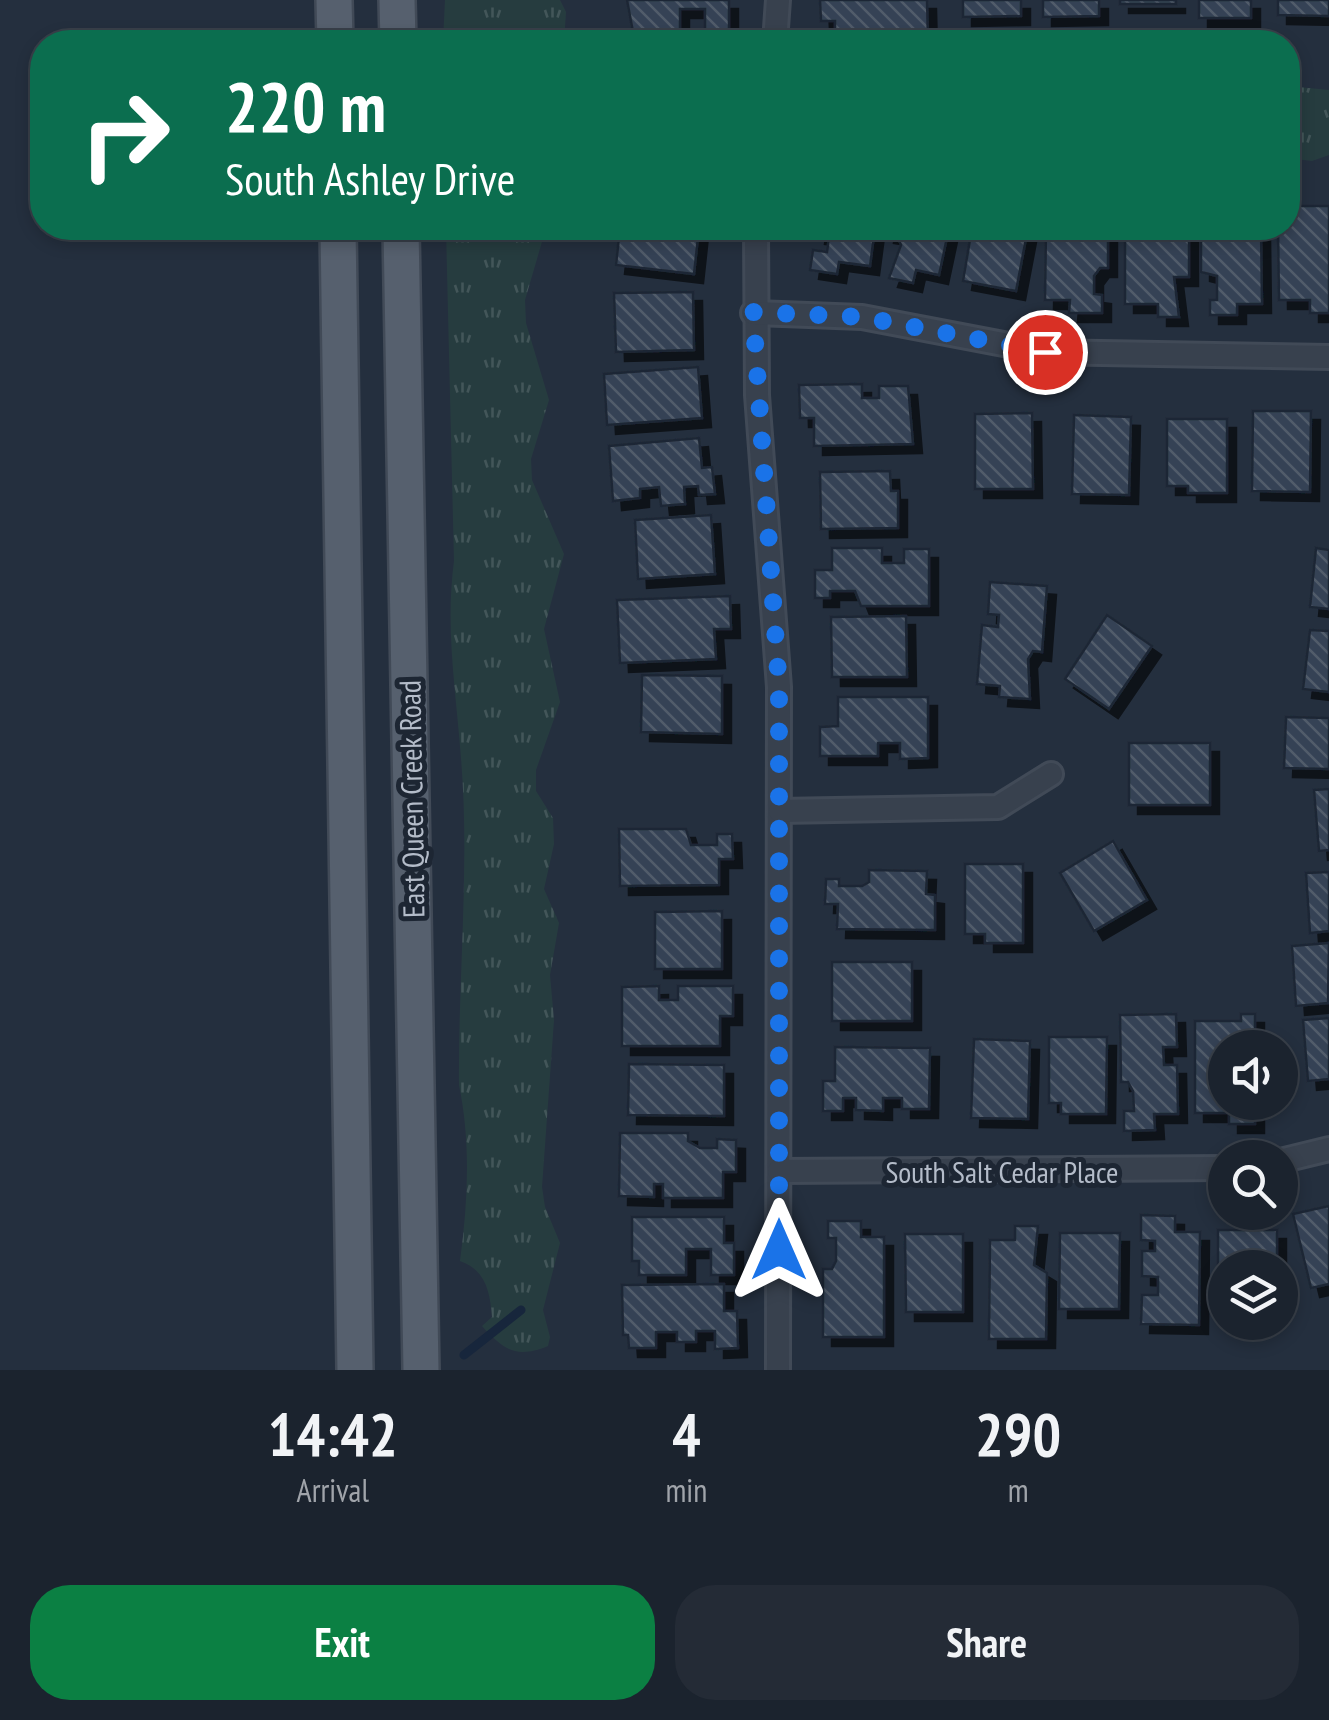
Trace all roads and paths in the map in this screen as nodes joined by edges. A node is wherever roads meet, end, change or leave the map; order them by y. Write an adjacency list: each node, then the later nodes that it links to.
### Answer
1 (334, 0): 4 (main road)
2 (397, 0): 5 (main road)
3 (778, 0): 6 (street)
4 (335, 30)
5 (398, 30)
6 (776, 30)
7 (338, 240): 18 (main road)
8 (401, 240): 19 (main road, East Queen Creek Road)
9 (756, 240): 10 (street)
10 (753, 312): 11 (street); 13 (street)
11 (1329, 357)
12 (1051, 774): 13 (street)
13 (780, 810): 17 (street)
14 (1329, 1149): 15 (street)
15 (1298, 1156)
16 (1208, 1168): 17 (street, South Salt Cedar Place)
17 (779, 1171): 20 (street)
18 (355, 1370)
19 (421, 1370)
20 (778, 1370)

